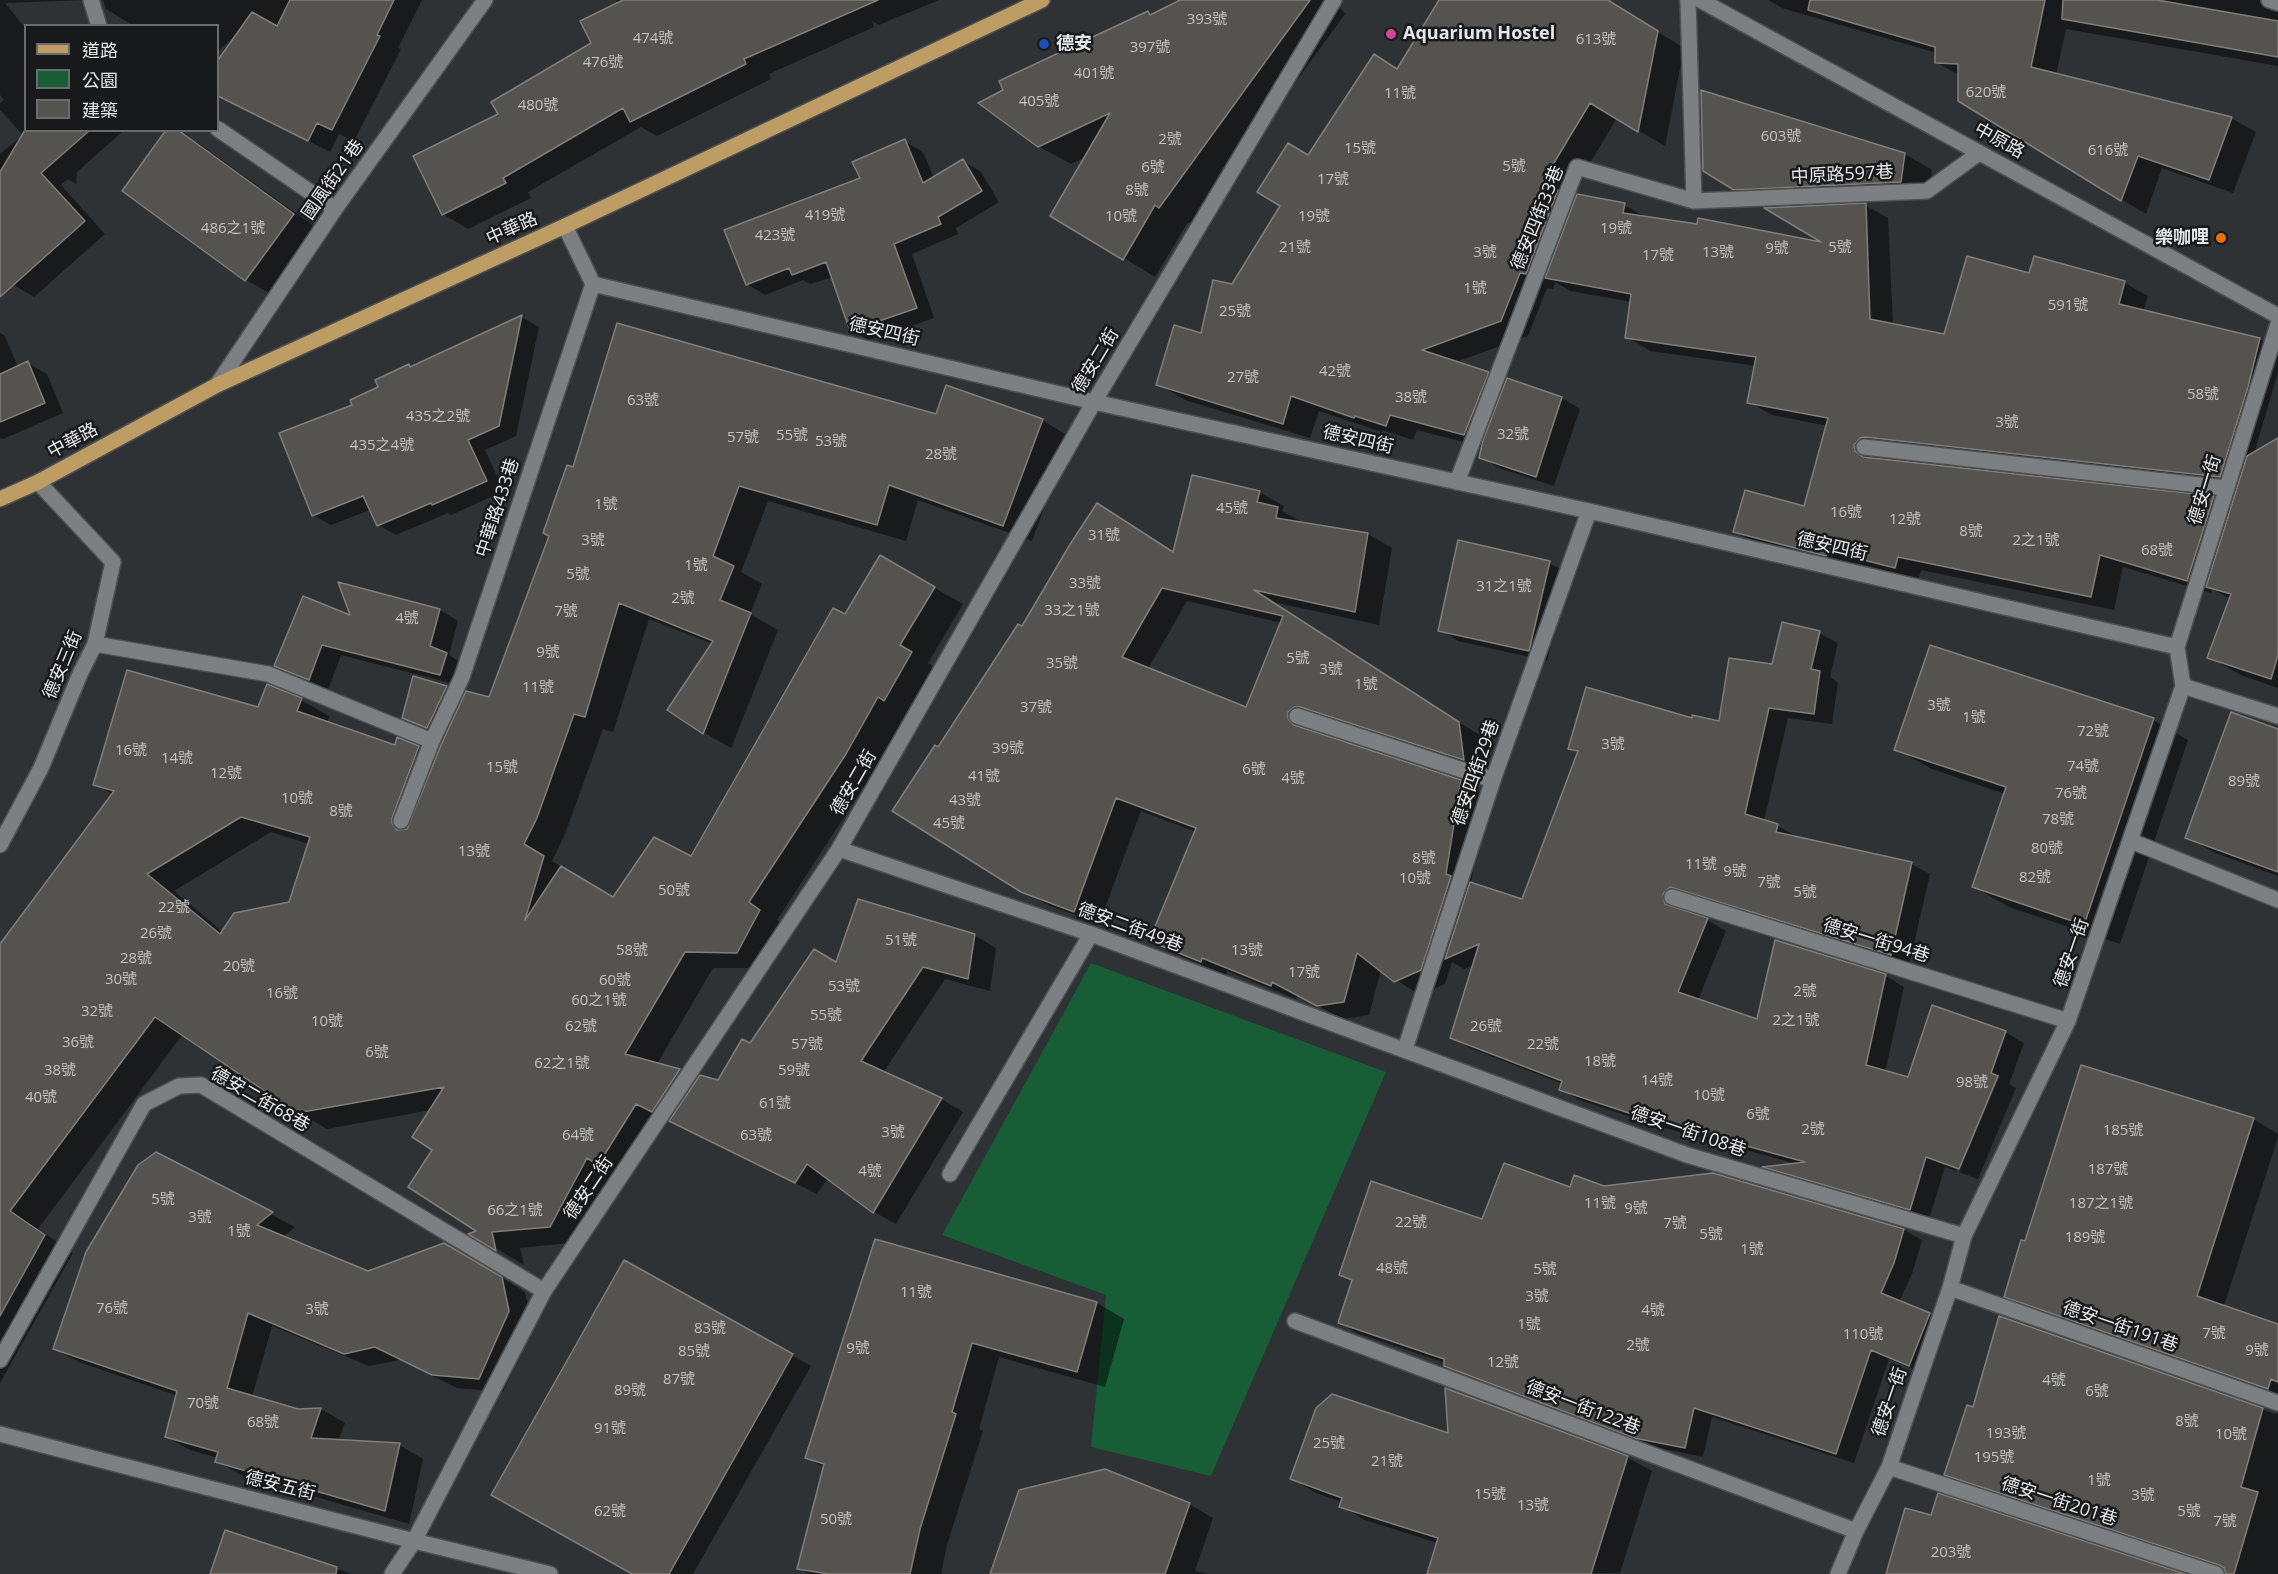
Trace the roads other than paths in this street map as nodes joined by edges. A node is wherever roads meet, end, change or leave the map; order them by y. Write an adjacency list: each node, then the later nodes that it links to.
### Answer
1 (90, 0): 9 (street)
2 (485, 0): 13 (street, 國風街21巷)
3 (1042, 0): 14 (main road, 中華路)
4 (1334, 0): 19 (street, 德安二街)
5 (1688, 0): 12 (street)
6 (1700, 0): 11 (street, 中原路)
7 (2269, 0): 8 (street)
8 (2278, 3)
9 (98, 24)
10 (219, 130): 13 (street)
11 (1980, 153): 12 (street, 中原路597巷); 16 (street, 中原路)
12 (1694, 201): 22 (street, 德安四街33巷)
13 (335, 209): 18 (street, 國風街21巷)
14 (565, 226): 15 (street); 18 (main road, 中華路)
15 (593, 284): 19 (street, 德安四街); 31 (street, 中華路433巷)
16 (2278, 316)
17 (2278, 324): 23 (street, 德安一街)
18 (217, 385): 21 (main road, 中華路)
19 (1094, 402): 22 (street, 德安四街); 36 (street, 德安二街)
20 (1864, 447): 23 (street)
21 (38, 482): 24 (main road, 中華路); 26 (street, 德安三街)
22 (1457, 482): 25 (street, 德安四街)
23 (2226, 488): 27 (street, 德安一街)
24 (0, 499)
25 (1589, 511): 27 (street, 德安四街); 32 (street, 德安四街29巷)
26 (95, 644): 31 (street); 35 (street, 德安三街)
27 (2176, 647): 28 (street, 德安一街)
28 (2183, 686): 30 (street); 34 (street, 德安一街)
29 (1297, 716): 32 (street)
30 (2278, 716)
31 (432, 741): 33 (street, 中華路433巷)
32 (1493, 780): 41 (street, 德安四街29巷)
33 (400, 821)
34 (2131, 841): 38 (street); 40 (street, 德安一街)
35 (0, 845)
36 (839, 849): 39 (street, 德安二街49巷); 45 (street, 德安二街)
37 (1672, 897): 40 (street, 德安一街94巷)
38 (2278, 900)
39 (1091, 934): 41 (street, 德安二街49巷); 42 (street)
40 (2068, 1021): 43 (street, 德安一街)
41 (1405, 1049): 43 (street, 德安一街108巷)
42 (950, 1174)
43 (1964, 1236): 44 (street, 德安一街)
44 (1950, 1288): 48 (street, 德安一街191巷); 50 (street, 德安一街)
45 (543, 1292): 47 (street, 德安二街68巷); 52 (street, 德安二街)
46 (1295, 1321): 51 (street, 德安一街122巷)
47 (0, 1360)
48 (2278, 1402)
49 (0, 1434): 52 (street, 德安五街)
50 (1888, 1467): 51 (street, 德安一街); 56 (street, 德安一街201巷)
51 (1856, 1531): 55 (street, 德安一街)
52 (414, 1541): 53 (street, 德安二街); 54 (street, 德安五街)
53 (392, 1574)
54 (550, 1574)
55 (1838, 1574)
56 (2217, 1574)

